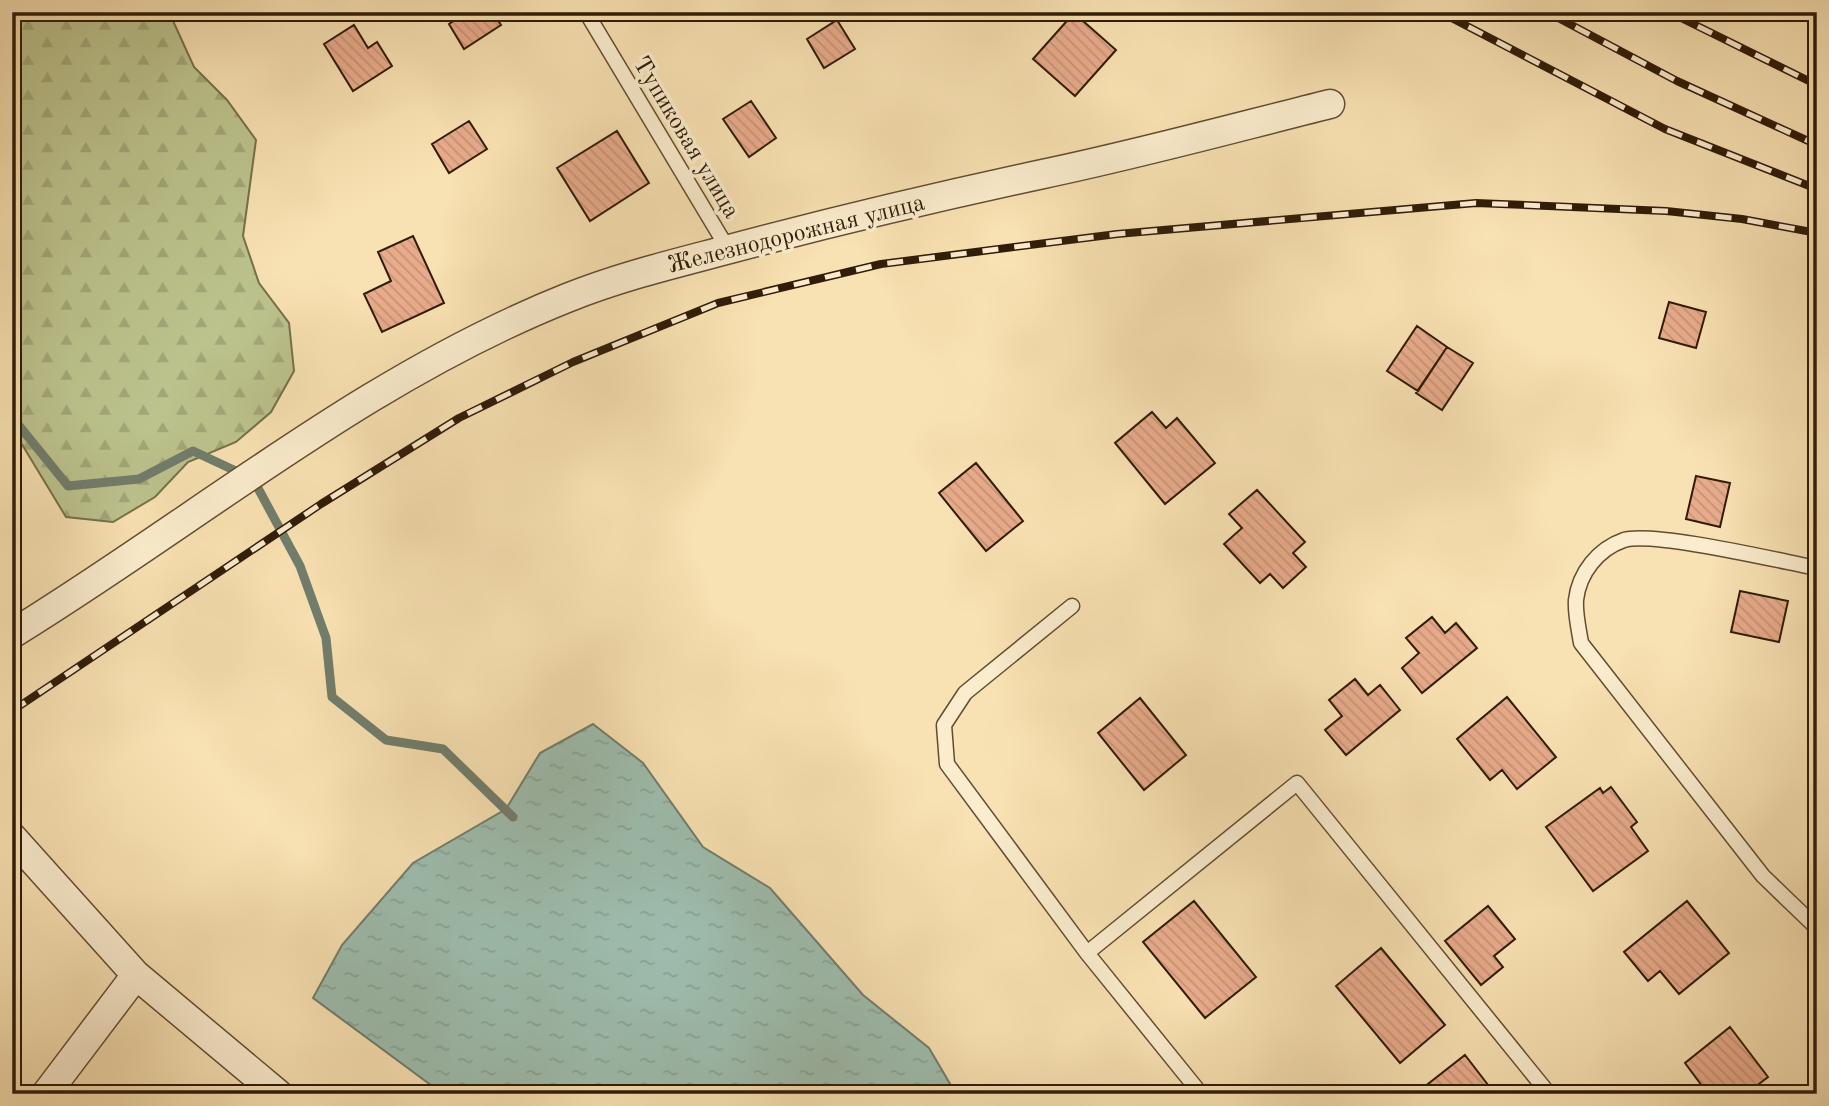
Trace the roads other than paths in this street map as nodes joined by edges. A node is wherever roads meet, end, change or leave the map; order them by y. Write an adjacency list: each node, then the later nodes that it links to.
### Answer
1 (586, 12): 3 (lane, Тупиковая улица)
2 (1330, 104): 3 (street, Железнодорожная улица)
3 (728, 249): 6 (street, Железнодорожная улица)
4 (1817, 568): 8 (lane)
5 (1072, 606): 9 (lane)
6 (12, 634)
7 (12, 837): 10 (street)
8 (1817, 928)
9 (1087, 953): 13 (lane); 14 (lane)
10 (136, 975): 11 (street); 12 (street)
11 (46, 1094)
12 (278, 1094)
13 (1200, 1094)
14 (1549, 1094)

